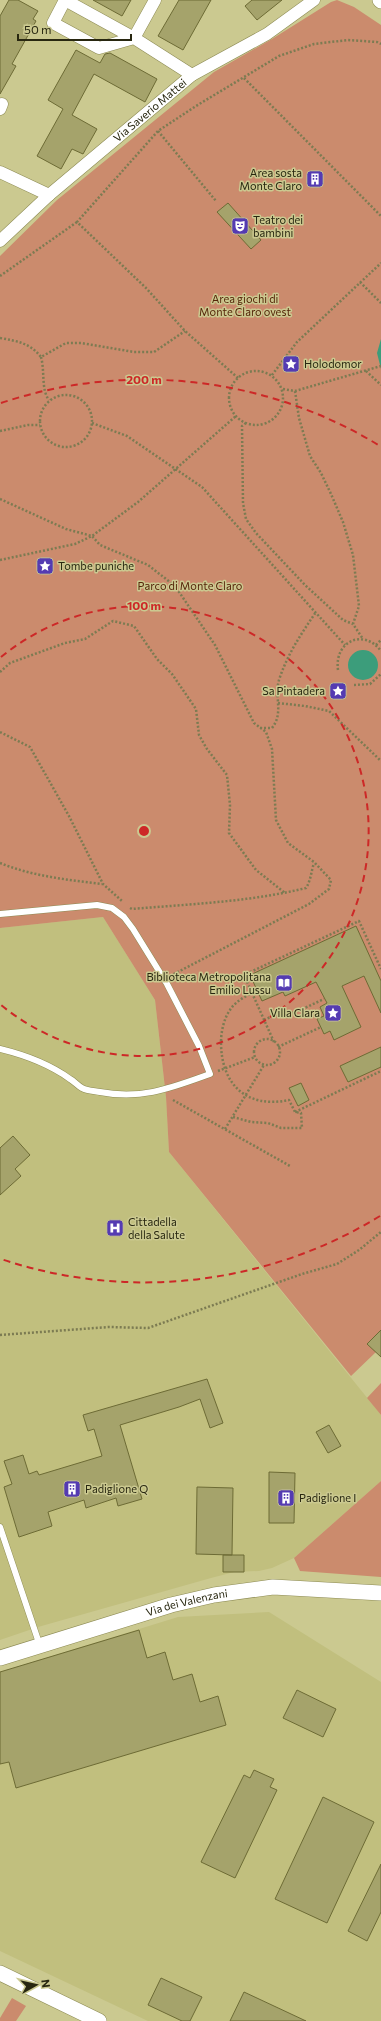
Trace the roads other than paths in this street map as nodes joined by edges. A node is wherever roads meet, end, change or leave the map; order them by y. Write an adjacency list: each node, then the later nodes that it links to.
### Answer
1 (155, 0): 3 (street)
2 (314, 0): 4 (street, Via Saverio Mattei)
3 (134, 38): 3 (street); 4 (street)
4 (192, 75): 6 (street, Via Saverio Mattei)
5 (0, 172): 6 (street)
6 (49, 194): 7 (street, Via Saverio Mattei)
7 (0, 241)
8 (0, 914): 9 (lane)
9 (0, 1049)
10 (0, 1527): 12 (lane)
11 (381, 1593): 12 (street, Via dei Valenzani)
12 (40, 1646): 13 (street, Via dei Valenzani)
13 (0, 1658)
14 (0, 1973): 15 (street)
15 (99, 2021)

